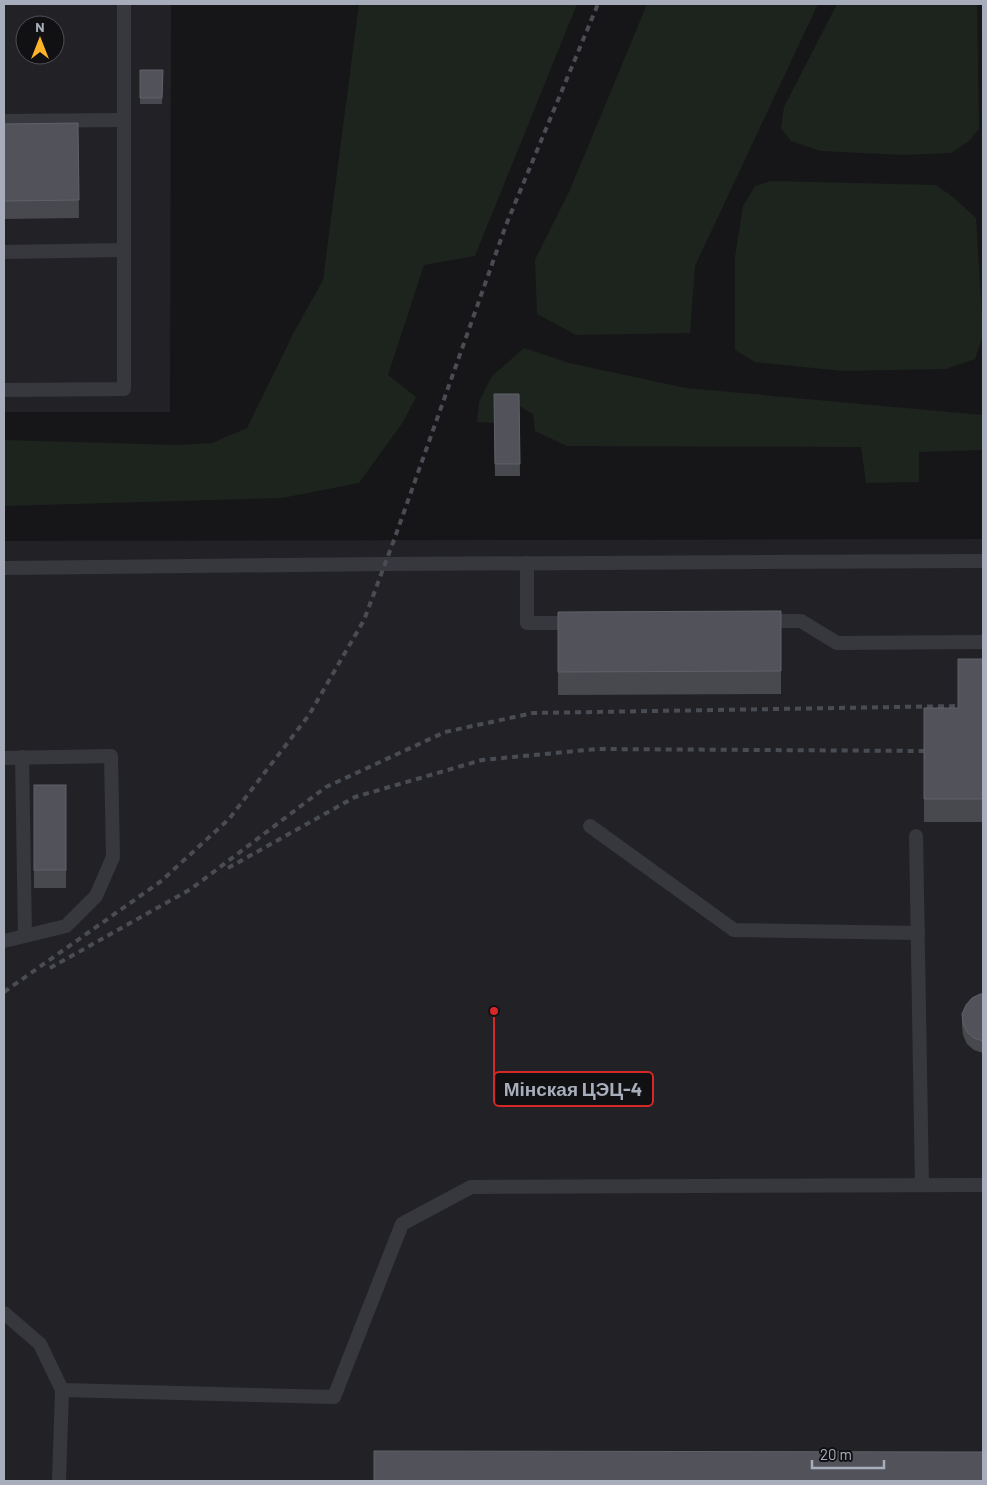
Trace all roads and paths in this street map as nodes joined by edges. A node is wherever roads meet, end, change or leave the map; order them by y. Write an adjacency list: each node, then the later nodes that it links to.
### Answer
1 (124, 4): 2 (lane)
2 (124, 120): 3 (lane); 4 (lane)
3 (4, 121)
4 (124, 250): 5 (lane); 6 (lane)
5 (4, 252)
6 (4, 390)
7 (983, 561): 8 (lane)
8 (526, 563): 9 (lane); 11 (lane)
9 (4, 568)
10 (752, 621): 12 (lane)
11 (585, 623)
12 (983, 642)
13 (4, 758): 14 (lane)
14 (22, 758): 18 (lane); 18 (lane)
15 (590, 826): 17 (lane)
16 (916, 836): 17 (lane)
17 (918, 933): 20 (lane)
18 (25, 935): 19 (lane)
19 (4, 940)
20 (922, 1185): 21 (lane); 23 (lane)
21 (983, 1185)
22 (4, 1313): 23 (lane)
23 (62, 1390): 24 (lane)
24 (59, 1481)

